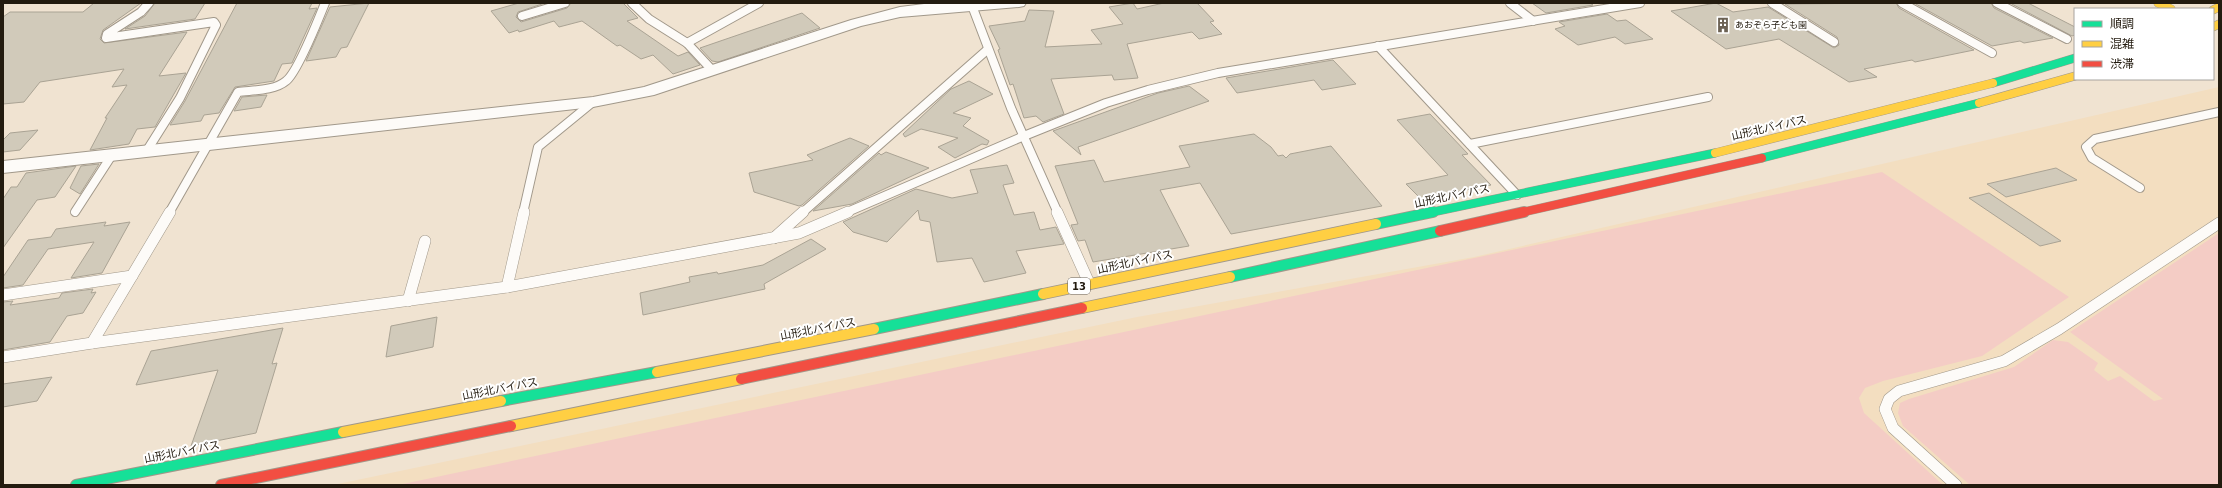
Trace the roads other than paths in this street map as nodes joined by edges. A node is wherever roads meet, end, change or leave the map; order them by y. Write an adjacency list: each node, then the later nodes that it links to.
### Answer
1 (149, 3): 33 (lane)
2 (325, 3): 31 (lane)
3 (565, 3): 16 (lane)
4 (632, 3): 20 (lane)
5 (759, 3): 20 (lane)
6 (1019, 3): 14 (street)
7 (1510, 3): 17 (lane)
8 (1640, 3): 13 (lane)
9 (1772, 3): 19 (lane)
10 (1902, 3): 23 (lane)
11 (1997, 3): 18 (lane)
12 (2158, 3): 15 (main road)
13 (1617, 5): 17 (lane)
14 (972, 6): 22 (lane); 25 (street)
15 (2169, 8)
16 (522, 16)
17 (1533, 21): 21 (lane)
18 (2067, 39)
19 (1834, 42)
20 (687, 43): 25 (lane)
21 (1378, 46): 30 (lane); 32 (lane)
22 (987, 50): 30 (lane); 40 (lane)
23 (1992, 52)
24 (2074, 58): 37 (main road, 山形北バイパス / 13)
25 (712, 70): 28 (street)
26 (2074, 76): 50 (main road, 13)
27 (1708, 97): 32 (lane)
28 (592, 102): 31 (street); 44 (lane)
29 (2219, 112): 36 (lane)
30 (1024, 136): 40 (lane); 43 (lane)
31 (210, 144): 33 (street); 42 (lane)
32 (1470, 144): 37 (lane)
33 (146, 152): 34 (street)
34 (112, 155): 35 (street); 38 (lane)
35 (3, 167)
36 (2140, 188)
37 (1517, 195): 43 (main road, 山形北バイパス / 13)
38 (75, 212)
39 (2219, 223): 51 (lane)
40 (774, 238): 44 (lane)
41 (425, 240): 46 (lane)
42 (132, 276): 45 (lane); 47 (lane)
43 (1089, 283): 49 (main road, 山形北バイパス / 13)
44 (507, 287): 46 (lane)
45 (3, 295)
46 (408, 301): 47 (lane)
47 (92, 343): 48 (lane)
48 (3, 357)
49 (76, 485)
50 (221, 485)
51 (1956, 485)

